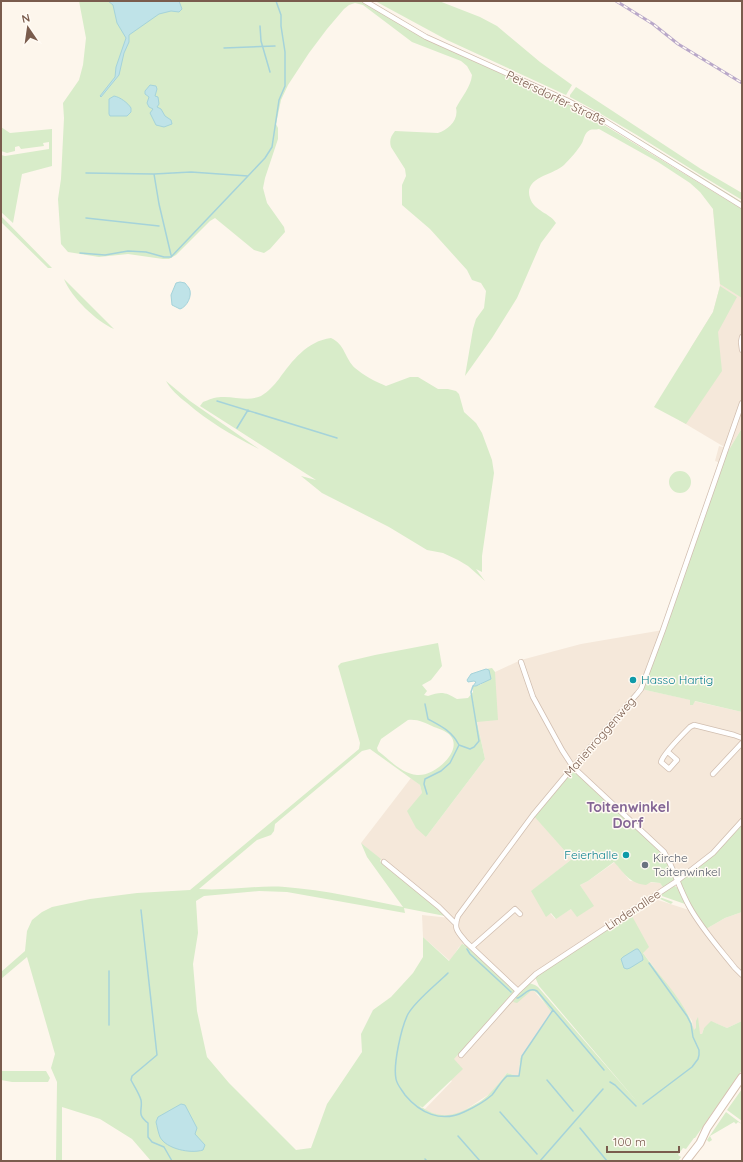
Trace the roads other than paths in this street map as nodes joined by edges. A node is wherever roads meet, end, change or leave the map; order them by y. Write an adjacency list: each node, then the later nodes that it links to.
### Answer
1 (365, 1): 2 (street, Petersdorfer Straße)
2 (742, 206)
3 (742, 337): 4 (street)
4 (742, 350)
5 (742, 403): 10 (street, Marienroggenweg)
6 (521, 662): 10 (street)
7 (742, 738): 9 (street)
8 (742, 742): 11 (street)
9 (668, 752)
10 (573, 767): 14 (street); 16 (street, Marienroggenweg)
11 (713, 774)
12 (742, 821): 14 (street, Lindenallee)
13 (384, 862): 16 (street)
14 (677, 881): 18 (street); 19 (street, Lindenallee)
15 (520, 914): 17 (street)
16 (455, 923): 17 (street)
17 (472, 947): 19 (street)
18 (742, 975)
19 (518, 991): 20 (street, Lindenallee)
20 (461, 1055)
21 (742, 1077): 22 (street)
22 (707, 1128): 23 (street); 24 (street)
23 (681, 1161)
24 (686, 1161)

